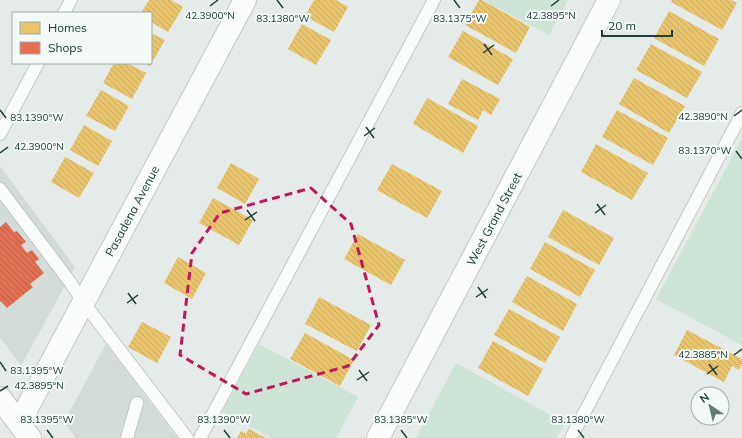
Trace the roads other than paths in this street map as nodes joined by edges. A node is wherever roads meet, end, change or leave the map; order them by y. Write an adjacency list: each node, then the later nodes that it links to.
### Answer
1 (71, 0): 5 (lane)
2 (245, 0): 10 (street, Pasadena Avenue)
3 (434, 0): 16 (lane)
4 (609, 0): 17 (street, West Grand Street)
5 (65, 12)
6 (37, 64): 8 (lane)
7 (742, 113): 18 (lane)
8 (0, 134)
9 (0, 189): 10 (lane)
10 (83, 302): 13 (street, Pasadena Avenue); 15 (lane)
11 (0, 398): 13 (street)
12 (137, 403): 14 (lane)
13 (25, 430)
14 (127, 438)
15 (187, 438)
16 (200, 438)
17 (378, 438)
18 (571, 438)

